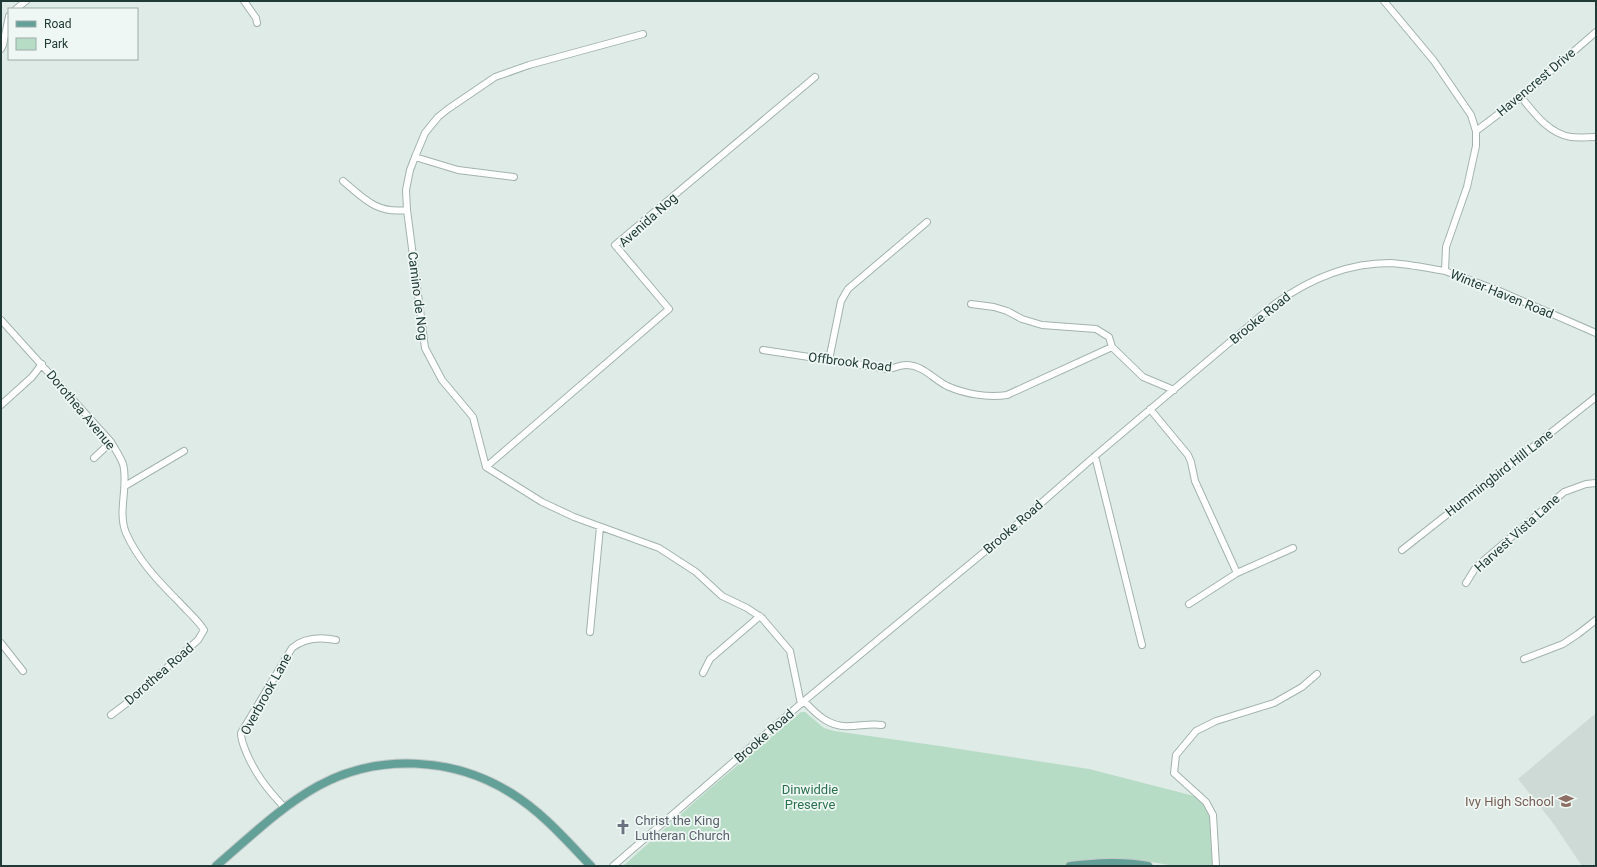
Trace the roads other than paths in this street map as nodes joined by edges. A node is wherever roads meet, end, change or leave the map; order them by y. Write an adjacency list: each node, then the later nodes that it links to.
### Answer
1 (26, 1): 4 (street)
2 (244, 1): 6 (street)
3 (1384, 1): 12 (street, Winter Haven Road)
4 (17, 8)
5 (8, 21): 9 (street)
6 (257, 23)
7 (1596, 32): 11 (street, Havencrest Drive)
8 (643, 34): 14 (street, Camino de Nog)
9 (1, 50)
10 (815, 77): 35 (street, Avenida Nog)
11 (1520, 97): 12 (street, Havencrest Drive); 13 (street)
12 (1476, 131): 19 (street, Winter Haven Road)
13 (1596, 137)
14 (415, 157): 15 (street); 17 (street, Camino de Nog)
15 (514, 177)
16 (344, 181): 17 (street)
17 (407, 210): 35 (street, Camino de Nog)
18 (927, 222): 25 (street)
19 (1445, 271): 22 (street, Winter Haven Road); 27 (street, Brooke Road)
20 (972, 304): 23 (street)
21 (1, 320): 26 (street, Dorothea Avenue)
22 (1596, 333)
23 (1112, 346): 25 (street, Offbrook Road); 27 (street)
24 (763, 350): 25 (street, Offbrook Road)
25 (829, 360)
26 (42, 364): 29 (street); 31 (street, Dorothea Avenue)
27 (1174, 390): 30 (street, Brooke Road)
28 (1596, 397): 40 (street, Hummingbird Hill Lane)
29 (1, 405)
30 (1150, 409): 33 (street, Brooke Road); 41 (street)
31 (111, 442): 34 (street); 37 (street, Dorothea Avenue)
32 (184, 451): 37 (street)
33 (1095, 456): 50 (street); 55 (street, Brooke Road)
34 (94, 458)
35 (486, 467): 38 (street)
36 (1596, 483): 42 (street, Harvest Vista Lane)
37 (125, 486): 46 (street, Dorothea Avenue)
38 (600, 527): 44 (street); 47 (street)
39 (1293, 548): 41 (street)
40 (1402, 550)
41 (1237, 573): 43 (street)
42 (1466, 583)
43 (1189, 604)
44 (760, 616): 53 (street); 55 (street)
45 (1596, 620): 51 (street)
46 (204, 630): 56 (street, Dorothea Road)
47 (590, 632)
48 (336, 640): 58 (street, Overbrook Lane)
49 (1, 643): 52 (street)
50 (1142, 645)
51 (1524, 659)
52 (23, 671)
53 (703, 673)
54 (1317, 674): 64 (street)
55 (803, 702): 57 (street); 61 (street, Brooke Road)
56 (111, 715)
57 (882, 725)
58 (284, 807): 59 (main road); 60 (main road)
59 (216, 866)
60 (591, 866)
61 (613, 866)
62 (1070, 866): 63 (main road)
63 (1148, 866)
64 (1216, 866)

